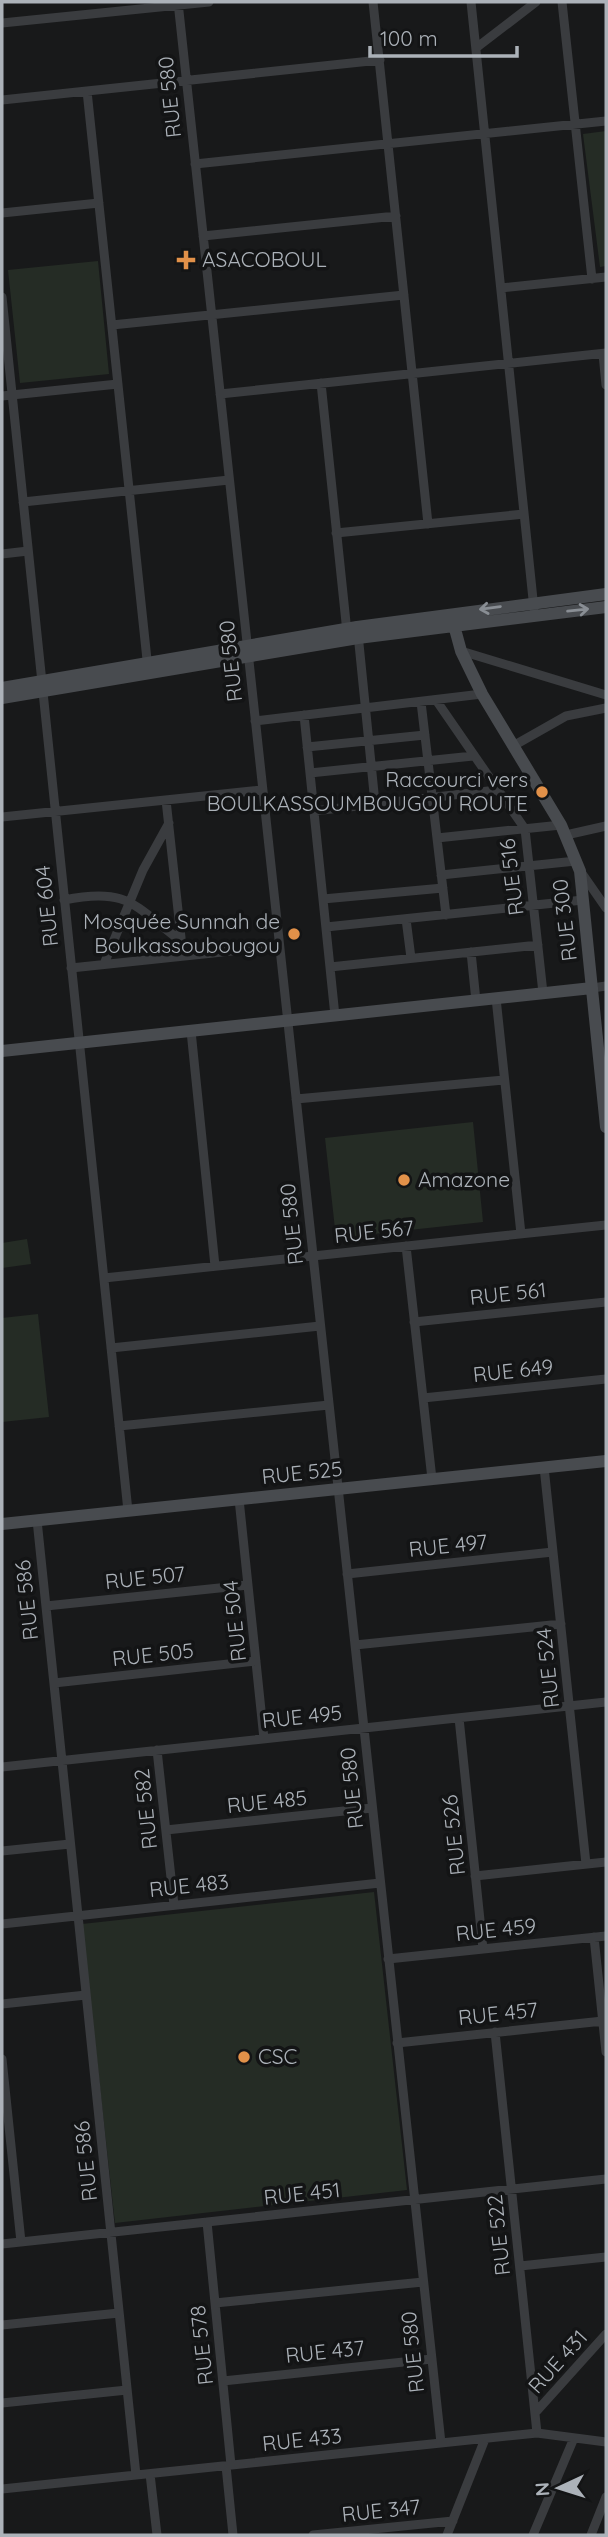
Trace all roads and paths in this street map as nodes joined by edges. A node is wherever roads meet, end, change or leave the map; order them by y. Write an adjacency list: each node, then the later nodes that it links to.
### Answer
1 (209, 2): 6 (street)
2 (373, 2): 9 (street)
3 (471, 2): 8 (street)
4 (536, 2): 8 (street)
5 (562, 2): 14 (street)
6 (178, 3): 7 (street); 10 (street, RUE 580)
7 (2, 23)
8 (476, 48): 15 (street)
9 (380, 60): 10 (street); 16 (street)
10 (186, 80): 11 (street); 17 (street, RUE 580)
11 (88, 91): 12 (street); 18 (street)
12 (2, 100)
13 (606, 121): 14 (street)
14 (575, 124): 15 (street); 23 (street)
15 (485, 133): 16 (street); 24 (street)
16 (388, 143): 17 (street); 20 (street)
17 (195, 164): 21 (street, RUE 580)
18 (99, 203): 19 (street); 29 (street)
19 (2, 213)
20 (396, 216): 21 (street); 25 (street)
21 (203, 236): 28 (street, RUE 580)
22 (606, 277): 23 (street)
23 (592, 279): 24 (street)
24 (501, 288): 31 (street)
25 (404, 295): 28 (street); 32 (street)
26 (2, 297): 27 (street, RUE 604)
27 (2, 306): 37 (street, RUE 604)
28 (211, 315): 29 (street); 36 (street, RUE 580)
29 (112, 325): 34 (street)
30 (605, 354): 31 (street); 35 (street)
31 (509, 363): 32 (street); 41 (street)
32 (412, 373): 33 (street); 42 (street)
33 (321, 383): 36 (street); 43 (street)
34 (118, 384): 37 (street); 39 (street)
35 (606, 385)
36 (220, 394): 38 (street, RUE 580)
37 (7, 396): 40 (street, RUE 604)
38 (229, 480): 39 (street); 51 (street, RUE 580)
39 (129, 491): 40 (street); 53 (street)
40 (23, 502): 44 (street, RUE 604)
41 (524, 514): 42 (street); 48 (street)
42 (428, 524): 43 (street)
43 (337, 533): 50 (street)
44 (28, 551): 45 (street); 55 (street, RUE 604)
45 (2, 554)
46 (606, 594): 48 (street)
47 (606, 607): 48 (street, one-way to 47)
48 (534, 608): 49 (street)
49 (452, 619): 50 (street); 52 (street, RUE 300)
50 (352, 633): 51 (street); 62 (street)
51 (247, 651): 53 (street); 64 (street, RUE 580)
52 (461, 652): 56 (street, RUE 300); 57 (street)
53 (148, 669): 55 (street)
54 (2, 688): 55 (street)
55 (42, 688): 58 (street); 78 (street, RUE 604)
56 (482, 694): 59 (street); 67 (street, RUE 300)
57 (606, 695)
58 (2, 698)
59 (436, 700): 60 (street); 69 (street, RUE 516)
60 (421, 702): 62 (street); 65 (street)
61 (606, 708): 67 (street)
62 (366, 709): 63 (street); 66 (street)
63 (304, 716): 64 (street); 68 (street)
64 (255, 721): 73 (street, RUE 580)
65 (425, 734): 66 (street); 70 (street)
66 (369, 740): 68 (street); 71 (street)
67 (513, 746): 84 (street, RUE 300)
68 (307, 747): 72 (street)
69 (473, 756): 70 (street); 74 (street, RUE 516)
70 (428, 761): 71 (street); 75 (street)
71 (372, 767): 72 (street); 77 (street)
72 (310, 774): 79 (street)
73 (262, 790): 76 (street); 101 (street, RUE 580)
74 (497, 790): 75 (street); 83 (street, RUE 516)
75 (432, 797): 77 (street); 85 (street)
76 (166, 800): 78 (street); 81 (street)
77 (375, 803): 79 (street)
78 (55, 811): 80 (street); 91 (street, RUE 604)
79 (314, 811): 90 (street)
80 (2, 817)
81 (169, 824): 93 (street); 99 (street)
82 (606, 826): 84 (street)
83 (525, 829): 84 (street); 85 (street); 86 (street, RUE 516)
84 (563, 830): 87 (street, RUE 300)
85 (437, 838): 88 (street)
86 (529, 866): 87 (street); 88 (street); 94 (street, RUE 516)
87 (578, 866): 92 (street, RUE 300); 95 (street)
88 (441, 875): 89 (street)
89 (443, 888): 90 (street); 96 (street)
90 (323, 899): 98 (street)
91 (64, 900): 93 (street); 107 (street, RUE 604)
92 (583, 900): 94 (street); 109 (street, RUE 300)
93 (129, 902): 99 (street); 105 (street)
94 (533, 905): 96 (street); 100 (street, RUE 516)
95 (606, 908)
96 (446, 915): 97 (street)
97 (406, 919): 98 (street); 104 (street)
98 (326, 927): 106 (street)
99 (181, 941): 103 (street)
100 (537, 945): 102 (street); 110 (street, RUE 516)
101 (279, 946): 103 (street); 114 (street, RUE 580)
102 (471, 952): 104 (street); 112 (street)
103 (183, 956): 105 (street)
104 (411, 958): 106 (street)
105 (104, 964): 107 (street)
106 (330, 967): 113 (street)
107 (71, 968): 116 (street, RUE 604)
108 (606, 986): 109 (street)
109 (592, 988): 110 (street); 120 (street, RUE 300)
110 (542, 993): 111 (street)
111 (496, 999): 112 (street); 118 (street)
112 (476, 1000): 113 (street)
113 (335, 1016): 114 (street)
114 (287, 1021): 115 (street); 119 (street, RUE 580)
115 (191, 1031): 116 (street); 125 (street)
116 (79, 1043): 117 (street); 126 (street, RUE 604)
117 (2, 1051)
118 (505, 1080): 119 (street); 122 (street)
119 (296, 1099): 124 (street, RUE 580)
120 (606, 1127)
121 (606, 1225): 122 (street, RUE 567)
122 (521, 1234): 123 (street, RUE 567)
123 (406, 1246): 124 (street, RUE 567); 128 (street)
124 (313, 1255): 125 (street, RUE 567); 129 (street, RUE 580)
125 (215, 1266): 126 (street, RUE 567)
126 (104, 1278): 130 (street, RUE 604)
127 (606, 1302): 128 (street, RUE 561)
128 (414, 1322): 132 (street)
129 (320, 1326): 130 (street); 133 (street, RUE 580)
130 (111, 1348): 134 (street, RUE 604)
131 (606, 1379): 132 (street, RUE 649)
132 (423, 1398): 137 (street)
133 (329, 1405): 134 (street); 138 (street, RUE 580)
134 (119, 1426): 140 (street, RUE 604)
135 (606, 1461): 136 (street, RUE 525)
136 (544, 1467): 137 (street, RUE 525); 143 (street, RUE 524)
137 (432, 1479): 138 (street, RUE 525)
138 (338, 1489): 139 (street, RUE 525); 144 (street, RUE 580)
139 (239, 1499): 140 (street, RUE 525); 145 (street, RUE 504)
140 (128, 1511): 141 (street, RUE 525)
141 (37, 1520): 142 (street, RUE 525); 146 (street, RUE 586)
142 (2, 1524)
143 (553, 1552): 144 (street, RUE 497); 147 (street, RUE 524)
144 (347, 1574): 148 (street, RUE 580)
145 (248, 1585): 146 (street, RUE 507); 149 (street, RUE 504)
146 (46, 1606): 150 (street, RUE 586)
147 (561, 1624): 148 (street); 152 (street, RUE 524)
148 (355, 1645): 154 (street, RUE 580)
149 (256, 1661): 150 (street, RUE 505); 155 (street, RUE 504)
150 (54, 1683): 157 (street, RUE 586)
151 (606, 1702): 152 (street, RUE 495)
152 (569, 1706): 153 (street, RUE 495); 164 (street, RUE 524)
153 (459, 1718): 154 (street, RUE 495); 165 (street, RUE 526)
154 (363, 1728): 155 (street, RUE 495); 159 (street, RUE 580)
155 (264, 1739): 156 (street, RUE 495)
156 (158, 1750): 157 (street, RUE 495); 160 (street, RUE 582)
157 (62, 1760): 158 (street, RUE 495); 161 (street, RUE 586)
158 (2, 1767)
159 (372, 1808): 160 (street, RUE 485); 166 (street, RUE 580)
160 (166, 1830): 167 (street, RUE 582)
161 (70, 1844): 162 (street); 168 (street, RUE 586)
162 (2, 1851)
163 (606, 1862): 164 (street)
164 (586, 1864): 165 (street)
165 (475, 1876): 172 (street, RUE 526)
166 (380, 1883): 167 (street, RUE 483); 173 (street, RUE 580)
167 (174, 1905): 168 (street, RUE 483)
168 (78, 1916): 169 (street, RUE 483); 174 (street, RUE 586)
169 (2, 1924)
170 (606, 1936): 171 (street, RUE 459)
171 (594, 1937): 172 (street, RUE 459); 176 (street)
172 (483, 1949): 173 (street, RUE 459)
173 (388, 1959): 178 (street, RUE 580)
174 (86, 1995): 175 (street); 186 (street, RUE 586)
175 (2, 2004)
176 (603, 2021): 177 (street, RUE 457); 179 (street)
177 (495, 2032): 178 (street, RUE 457); 183 (street, RUE 522)
178 (397, 2043): 184 (street, RUE 580)
179 (606, 2052)
180 (2, 2059): 181 (street)
181 (7, 2157): 187 (street)
182 (606, 2179): 183 (street, RUE 451)
183 (512, 2190): 184 (street, RUE 451); 190 (street, RUE 522)
184 (415, 2200): 185 (street, RUE 451); 191 (street, RUE 580)
185 (207, 2222): 186 (street, RUE 451); 192 (street, RUE 578)
186 (111, 2232): 187 (street, RUE 451); 193 (street, RUE 586)
187 (21, 2242): 188 (street, RUE 451)
188 (2, 2244)
189 (606, 2257): 190 (street)
190 (520, 2266): 200 (street, RUE 522)
191 (423, 2282): 192 (street); 196 (street, RUE 580)
192 (215, 2304): 197 (street, RUE 578)
193 (119, 2313): 194 (street); 198 (street, RUE 586)
194 (2, 2325)
195 (606, 2334): 200 (street, RUE 431)
196 (432, 2359): 197 (street, RUE 437); 205 (street, RUE 580)
197 (223, 2381): 206 (street, RUE 578)
198 (127, 2390): 199 (street); 208 (street, RUE 586)
199 (2, 2403)
200 (535, 2413): 201 (street, RUE 522)
201 (537, 2433): 202 (street, RUE 433); 203 (street, RUE 433)
202 (574, 2438): 204 (street, RUE 433); 216 (street)
203 (485, 2439): 205 (street, RUE 433); 211 (street)
204 (606, 2442)
205 (441, 2443): 206 (street, RUE 433)
206 (228, 2465): 207 (street, RUE 433); 213 (street, RUE 578)
207 (150, 2474): 208 (street, RUE 433); 212 (street)
208 (136, 2475): 209 (street, RUE 433)
209 (2, 2489)
210 (606, 2497): 217 (street)
211 (453, 2521): 214 (street, RUE 347); 215 (street)
212 (157, 2535)
213 (233, 2535)
214 (313, 2535)
215 (447, 2535)
216 (533, 2535)
217 (591, 2535)

